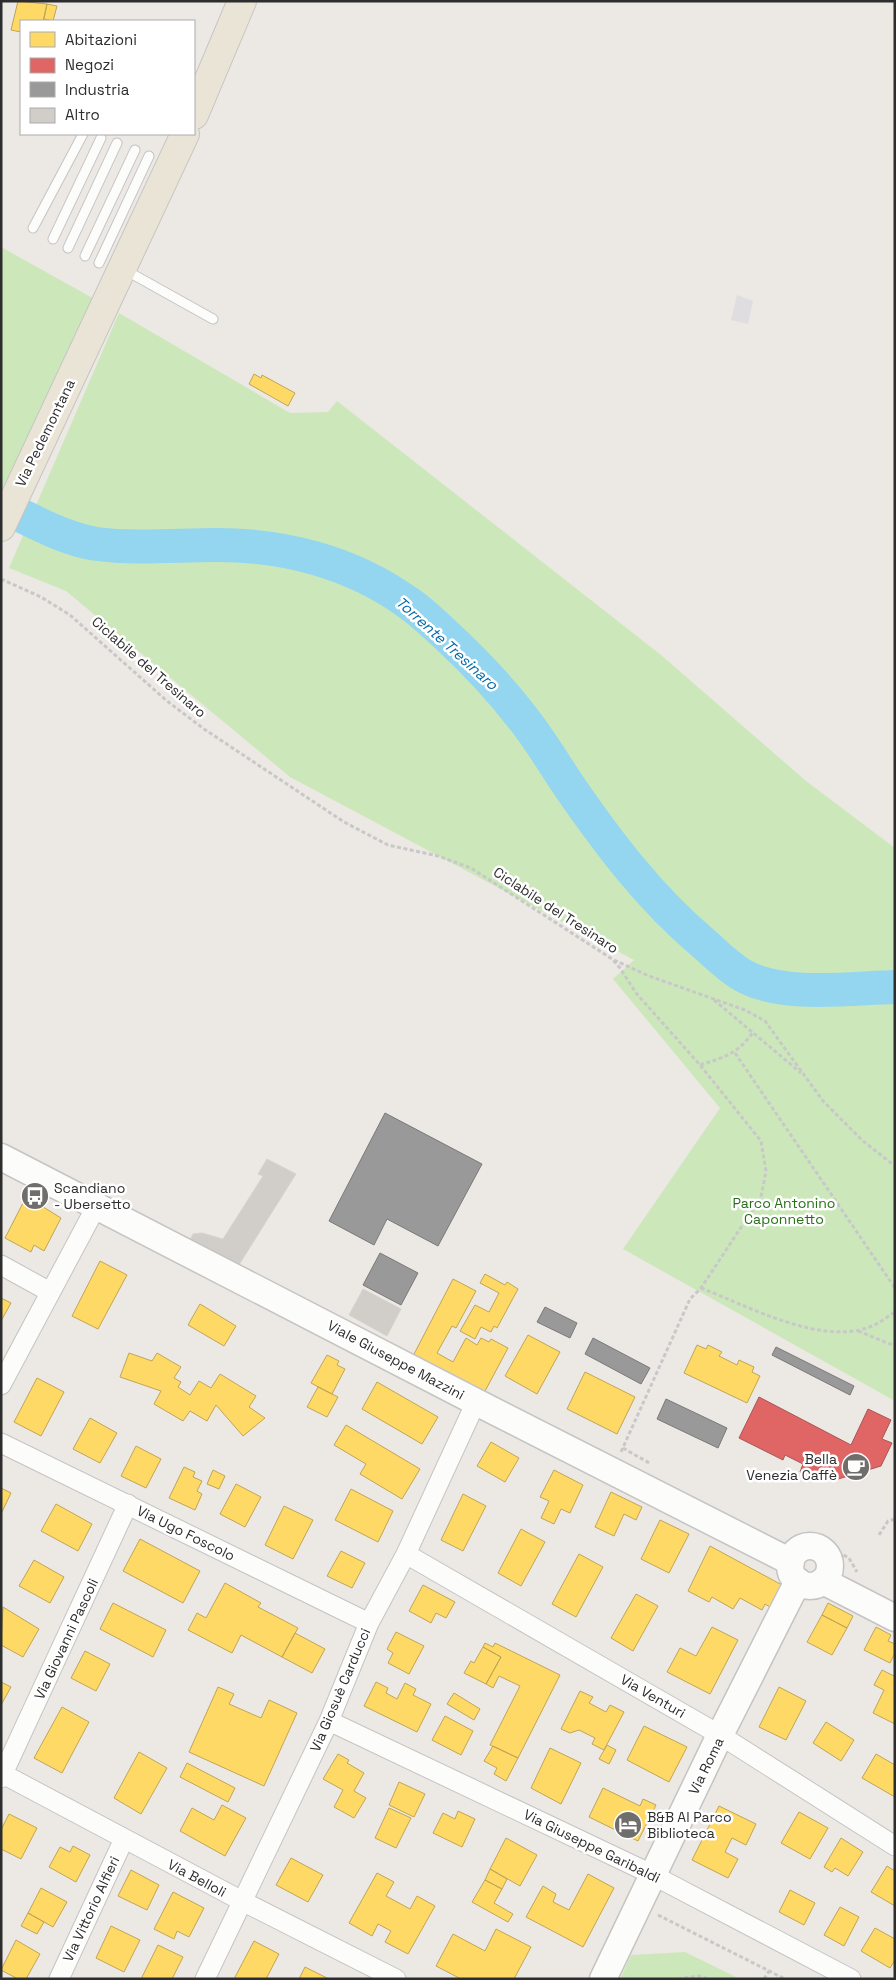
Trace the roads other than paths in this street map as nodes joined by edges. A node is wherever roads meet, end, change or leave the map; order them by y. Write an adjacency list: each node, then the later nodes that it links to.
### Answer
1 (242, 1): 2 (main road)
2 (195, 113)
3 (82, 135): 9 (lane)
4 (184, 135): 13 (main road, Via Pedemontana)
5 (101, 138): 10 (lane)
6 (117, 143): 11 (lane)
7 (135, 150): 12 (lane)
8 (149, 156): 13 (lane)
9 (33, 228)
10 (53, 239)
11 (68, 248)
12 (85, 256)
13 (111, 266): 14 (lane); 15 (main road, Via Pedemontana)
14 (214, 319)
15 (1, 527)
16 (1, 1157): 17 (street, Viale Giuseppe Mazzini)
17 (96, 1207): 19 (street); 21 (street, Viale Giuseppe Mazzini)
18 (1, 1265): 19 (street)
19 (50, 1292): 20 (street)
20 (1, 1386)
21 (476, 1402): 24 (street, Via Giosuè Carducci); 25 (street, Viale Giuseppe Mazzini)
22 (1, 1443): 23 (street, Via Ugo Foscolo)
23 (128, 1504): 27 (street, Via Ugo Foscolo); 30 (street, Via Giovanni Pascoli)
24 (406, 1554): 27 (street, Via Giosuè Carducci); 29 (street, Via Venturi)
25 (801, 1566): 26 (street, Viale Giuseppe Mazzini); 29 (street, Via Roma)
26 (895, 1618)
27 (370, 1623): 28 (street, Via Giosuè Carducci)
28 (329, 1721): 33 (street, Via Giuseppe Garibaldi); 34 (street, Via Giosuè Carducci)
29 (720, 1735): 32 (street, Via Venturi); 33 (street, Via Roma)
30 (2, 1775): 31 (street, Via Belloli)
31 (124, 1839): 34 (street, Via Belloli); 35 (street, Via Vittorio Alfieri)
32 (895, 1846)
33 (652, 1875): 38 (street, Via Roma); 39 (street, Via Giuseppe Garibaldi)
34 (242, 1901): 36 (street, Via Giosuè Carducci); 37 (street, Via Belloli)
35 (59, 1979)
36 (205, 1979)
37 (396, 1979)
38 (603, 1979)
39 (851, 1979)

